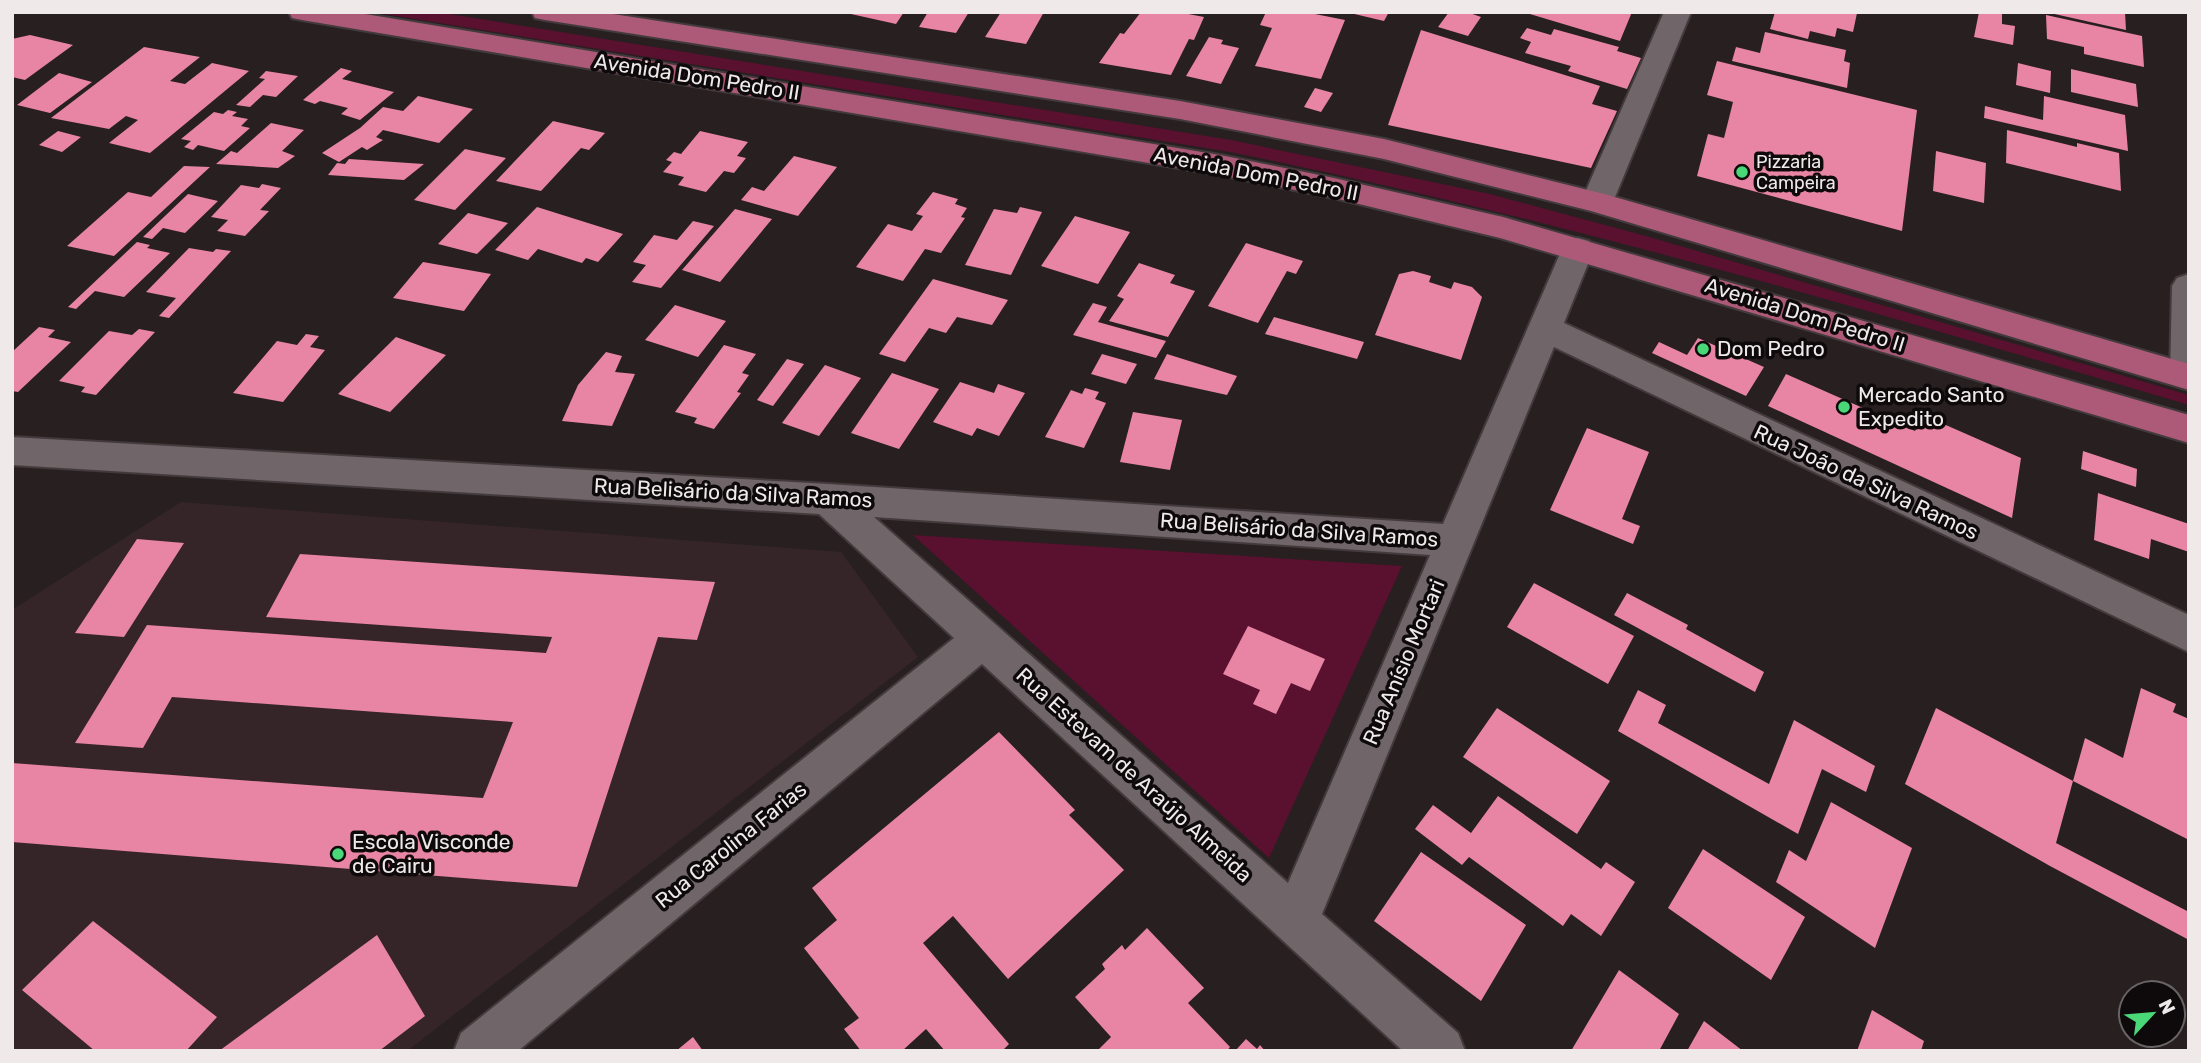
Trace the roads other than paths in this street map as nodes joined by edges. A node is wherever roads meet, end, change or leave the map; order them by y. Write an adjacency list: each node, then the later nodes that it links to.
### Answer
1 (302, 12): 6 (main road, Avenida Dom Pedro II)
2 (545, 12): 4 (main road, Avenida Dom Pedro II)
3 (1678, 12): 5 (street)
4 (590, 15): 5 (main road, Avenida Dom Pedro II)
5 (1597, 202): 9 (main road, Avenida Dom Pedro II)
6 (1578, 249): 8 (street, Rua Anísio Mortari); 10 (main road, Avenida Dom Pedro II)
7 (2189, 286): 9 (street)
8 (1544, 328): 13 (street, Rua Anísio Mortari); 14 (street, Rua João da Silva Ramos)
9 (2188, 377)
10 (2189, 429)
11 (12, 451): 12 (street, Rua Belisário da Silva Ramos)
12 (828, 499): 13 (street, Rua Belisário da Silva Ramos); 15 (street, Rua Estevam de Araújo Almeida)
13 (1454, 541): 16 (street, Rua Anísio Mortari)
14 (2189, 634)
15 (983, 639): 16 (street, Rua Estevam de Araújo Almeida); 17 (street, Rua Carolina Farias)
16 (1296, 920): 18 (street, Rua Estevam de Araújo Almeida)
17 (479, 1051)
18 (1440, 1051)

